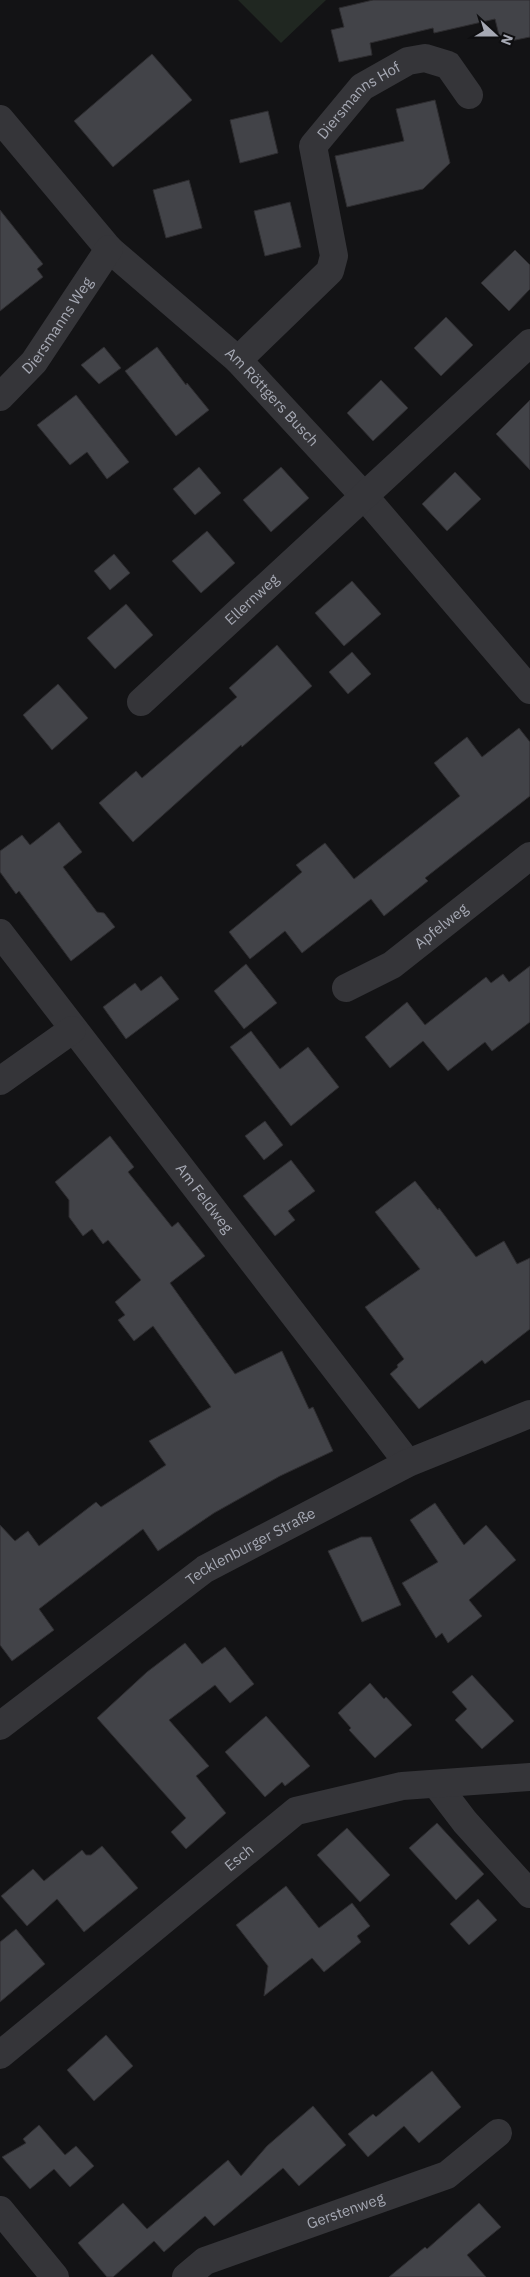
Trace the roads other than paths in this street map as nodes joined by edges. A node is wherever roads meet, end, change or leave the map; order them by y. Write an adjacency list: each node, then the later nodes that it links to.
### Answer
1 (469, 95): 5 (street, Diersmanns Hof)
2 (0, 119): 3 (street, Am Röttgers Busch)
3 (108, 249): 5 (street, Am Röttgers Busch); 6 (street, Diersmanns Weg)
4 (530, 343): 7 (street, Ellernweg)
5 (238, 360): 7 (street, Am Röttgers Busch)
6 (0, 397)
7 (365, 498): 8 (street, Am Röttgers Busch); 9 (street, Ellernweg)
8 (530, 690)
9 (141, 702)
10 (530, 856): 12 (street, Apfelweg)
11 (0, 933): 13 (street, Am Feldweg)
12 (346, 988)
13 (72, 1030): 14 (street); 16 (street, Am Feldweg)
14 (0, 1081)
15 (530, 1414): 16 (street, Tecklenburger Straße)
16 (408, 1463): 17 (street, Tecklenburger Straße)
17 (0, 1726)
18 (530, 1777): 19 (street, Esch)
19 (436, 1784): 20 (street); 21 (street, Esch)
20 (530, 1894)
21 (0, 2055)
22 (498, 2133): 25 (street, Gerstenweg)
23 (0, 2210): 24 (street)
24 (55, 2277)
25 (186, 2277)

